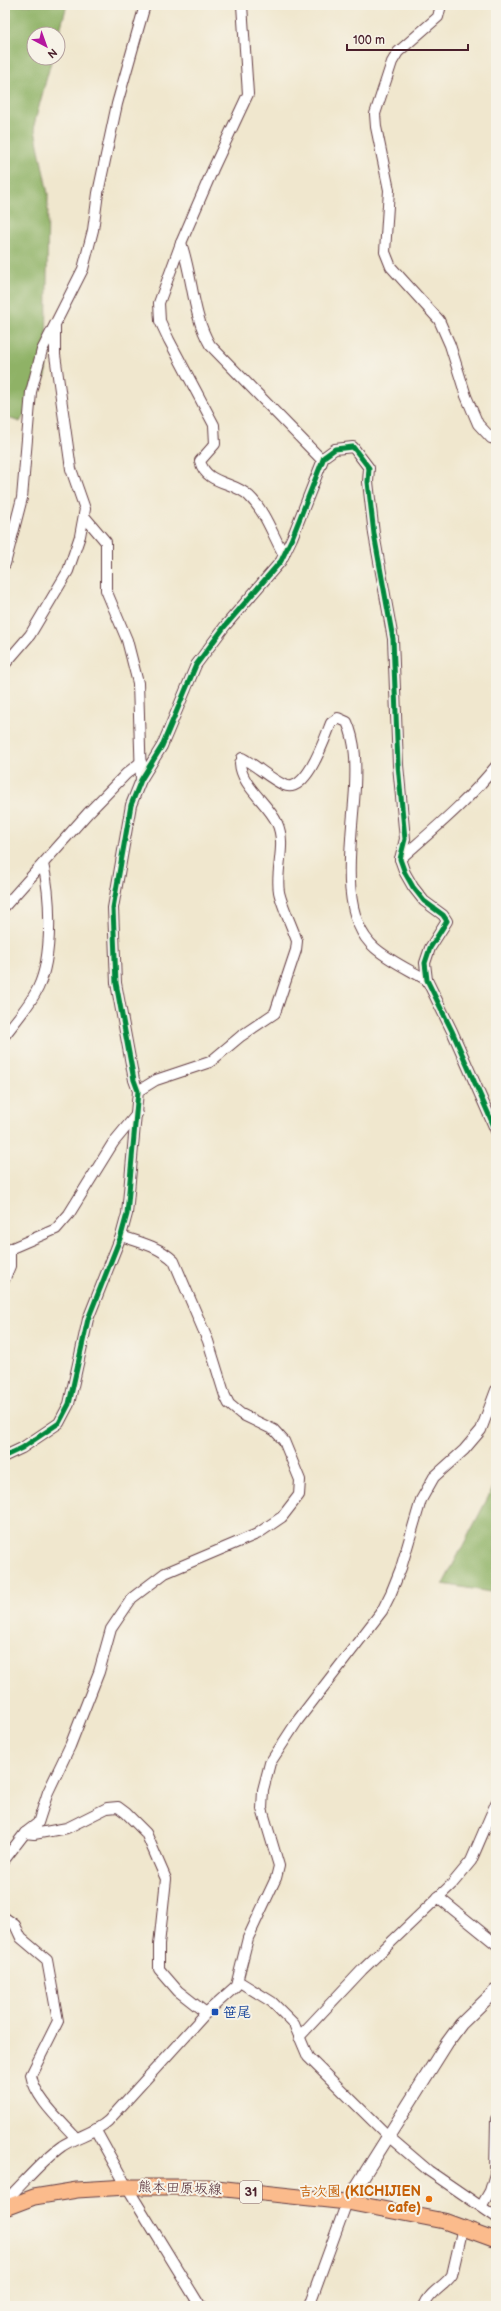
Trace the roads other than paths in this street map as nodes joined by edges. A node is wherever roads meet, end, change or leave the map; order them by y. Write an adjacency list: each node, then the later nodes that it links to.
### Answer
1 (145, 5): 5 (street)
2 (242, 5): 4 (street)
3 (441, 5): 6 (street)
4 (181, 244): 7 (street); 9 (street)
5 (55, 323): 8 (street); 10 (street)
6 (496, 439)
7 (322, 460): 9 (street); 15 (street)
8 (84, 516): 11 (street); 12 (street)
9 (284, 555): 14 (street)
10 (5, 564)
11 (5, 664)
12 (141, 762): 14 (street); 16 (street)
13 (496, 766): 15 (street)
14 (141, 780): 20 (street)
15 (400, 859): 18 (street)
16 (43, 864): 17 (street); 19 (street)
17 (5, 906)
18 (427, 980): 20 (street); 22 (street)
19 (5, 1036)
20 (138, 1091): 21 (street)
21 (137, 1114): 23 (street); 24 (street)
22 (496, 1131)
23 (121, 1236): 27 (street); 29 (street)
24 (7, 1250): 25 (street)
25 (5, 1278)
26 (496, 1390): 34 (street)
27 (5, 1456)
28 (496, 1803): 31 (street)
29 (25, 1833): 30 (street); 36 (street)
30 (5, 1859)
31 (438, 1897): 33 (street); 37 (street)
32 (5, 1918): 41 (street)
33 (496, 1944)
34 (238, 1981): 36 (street); 37 (street)
35 (496, 1990): 40 (street)
36 (206, 2013): 39 (street)
37 (299, 2037): 40 (street)
38 (496, 2119): 45 (street)
39 (95, 2130): 41 (street); 42 (street)
40 (388, 2136): 44 (street); 45 (street)
41 (76, 2138): 43 (street)
42 (126, 2187): 44 (main road, 熊本田原坂線 / 31); 46 (main road, 熊本田原坂線 / 31); 50 (street)
43 (5, 2201)
44 (347, 2202): 48 (main road, 熊本田原坂線 / 31); 51 (street)
45 (482, 2205): 47 (street)
46 (5, 2208)
47 (496, 2217)
48 (463, 2227): 49 (main road, 熊本田原坂線 / 31); 52 (street)
49 (496, 2238)
50 (200, 2306)
51 (309, 2306)
52 (424, 2306)

